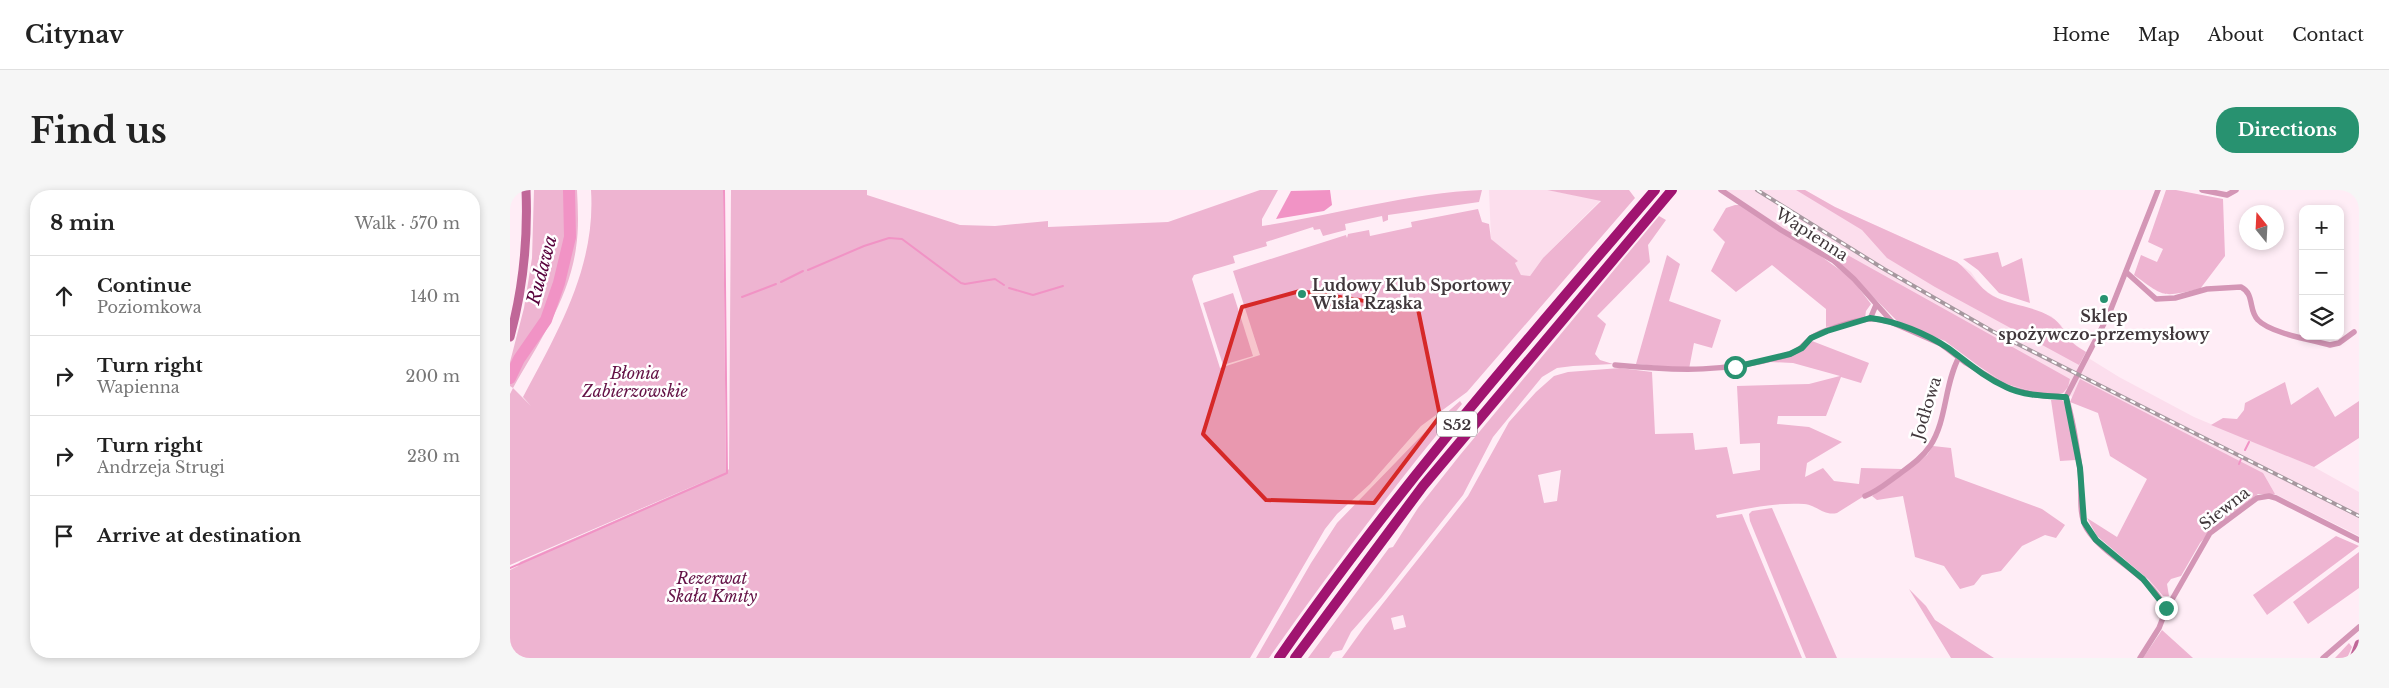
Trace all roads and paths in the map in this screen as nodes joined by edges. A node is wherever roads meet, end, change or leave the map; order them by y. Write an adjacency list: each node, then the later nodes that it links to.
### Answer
1 (526, 190): 13 (main road)
2 (1655, 190): 22 (highway, S52)
3 (1672, 190): 23 (highway, S52)
4 (1721, 190): 9 (street, Wapienna)
5 (2158, 190): 8 (street)
6 (2202, 190): 7 (street)
7 (2236, 190)
8 (2126, 272): 12 (street); 16 (street)
9 (1876, 305): 10 (street); 11 (street, Wapienna)
10 (1870, 318): 11 (street); 15 (street)
11 (1893, 323): 14 (street, Wapienna)
12 (2354, 332)
13 (510, 337)
14 (1958, 358): 16 (street, Wapienna); 17 (street, Jodłowa)
15 (1615, 365)
16 (2066, 397): 19 (street)
17 (1865, 496)
18 (2359, 540): 19 (street, Siewna)
19 (2166, 610): 24 (street, Siewna)
20 (2359, 627): 25 (street)
21 (2359, 644): 26 (main road)
22 (1279, 658)
23 (1295, 658)
24 (2140, 658)
25 (2323, 658)
26 (2354, 658)

